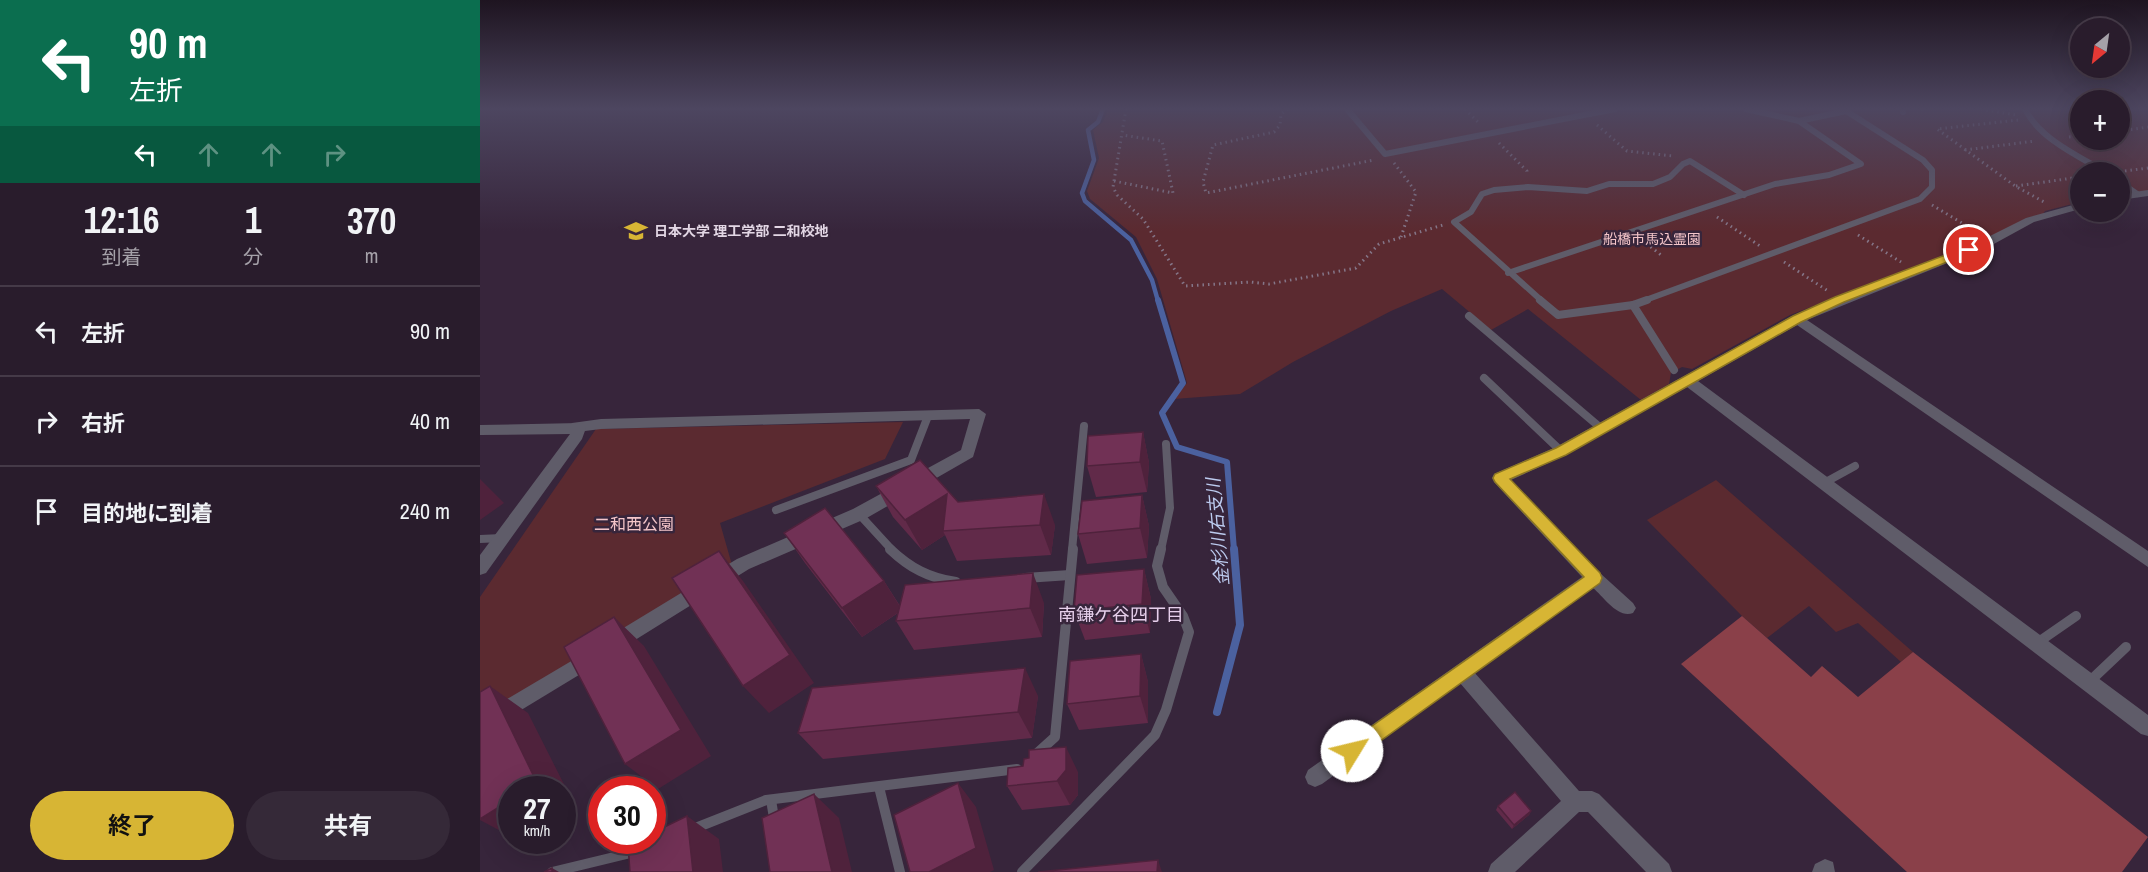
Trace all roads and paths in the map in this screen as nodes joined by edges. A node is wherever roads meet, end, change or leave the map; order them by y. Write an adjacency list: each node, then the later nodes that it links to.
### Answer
1 (1119, 150): 17 (path)
2 (1164, 150): 17 (path)
3 (1213, 150): 11 (path)
4 (1381, 150): 11 (lane)
5 (1407, 150): 11 (lane)
6 (1626, 150): 12 (path)
7 (1840, 150): 19 (lane)
8 (1907, 150): 20 (lane)
9 (1965, 150): 18 (path)
10 (2071, 150): 13 (lane)
11 (1385, 154): 28 (path)
12 (1673, 156)
13 (2090, 162)
14 (2148, 168): 15 (path)
15 (2130, 170)
16 (2070, 178): 18 (path)
17 (1114, 181): 28 (path)
18 (2014, 186): 21 (path)
19 (1744, 195): 22 (lane); 24 (lane)
20 (1920, 199): 25 (lane); 26 (path)
21 (2046, 204)
22 (1705, 208): 27 (lane); 29 (path)
23 (2070, 209): 36 (street)
24 (1454, 222): 28 (path); 32 (lane)
25 (1845, 226): 29 (lane); 31 (path)
26 (1972, 229)
27 (1632, 232): 30 (path); 32 (lane)
28 (1401, 237)
29 (1772, 253): 33 (path); 34 (lane)
30 (1661, 255)
31 (1901, 262)
32 (1508, 273): 34 (lane)
33 (1828, 291)
34 (1633, 305): 37 (lane)
35 (1469, 316): 42 (lane)
36 (1797, 319): 37 (street); 52 (street)
37 (1681, 375): 42 (street); 47 (street)
38 (1484, 378): 45 (lane)
39 (928, 416): 41 (street); 48 (lane); 49 (street)
40 (1084, 426): 54 (lane)
41 (577, 427): 43 (street); 50 (street)
42 (1602, 429): 45 (street)
43 (480, 430)
44 (1166, 444): 75 (lane)
45 (1561, 451): 55 (street)
46 (1855, 466): 47 (lane)
47 (1824, 483): 60 (street)
48 (776, 510)
49 (860, 514): 57 (lane); 64 (street)
50 (502, 538): 51 (lane); 53 (street)
51 (480, 539)
52 (2148, 560)
53 (480, 568)
54 (1070, 575): 56 (lane); 67 (lane)
55 (1594, 578): 58 (street); 62 (street)
56 (1012, 579)
57 (966, 582)
58 (1627, 608)
59 (2076, 616): 60 (lane)
60 (2037, 643): 63 (street)
61 (2126, 647): 63 (lane)
62 (1461, 672): 66 (street); 69 (street)
63 (2089, 682): 65 (street)
64 (480, 726)
65 (2148, 727)
66 (1315, 777)
67 (879, 787): 68 (lane); 74 (lane)
68 (771, 800): 70 (lane); 71 (lane)
69 (1575, 802): 76 (street); 77 (street)
70 (680, 834)
71 (777, 841)
72 (637, 854): 73 (lane)
73 (552, 872)
74 (900, 872)
75 (1022, 872)
76 (1499, 872)
77 (1661, 872)

